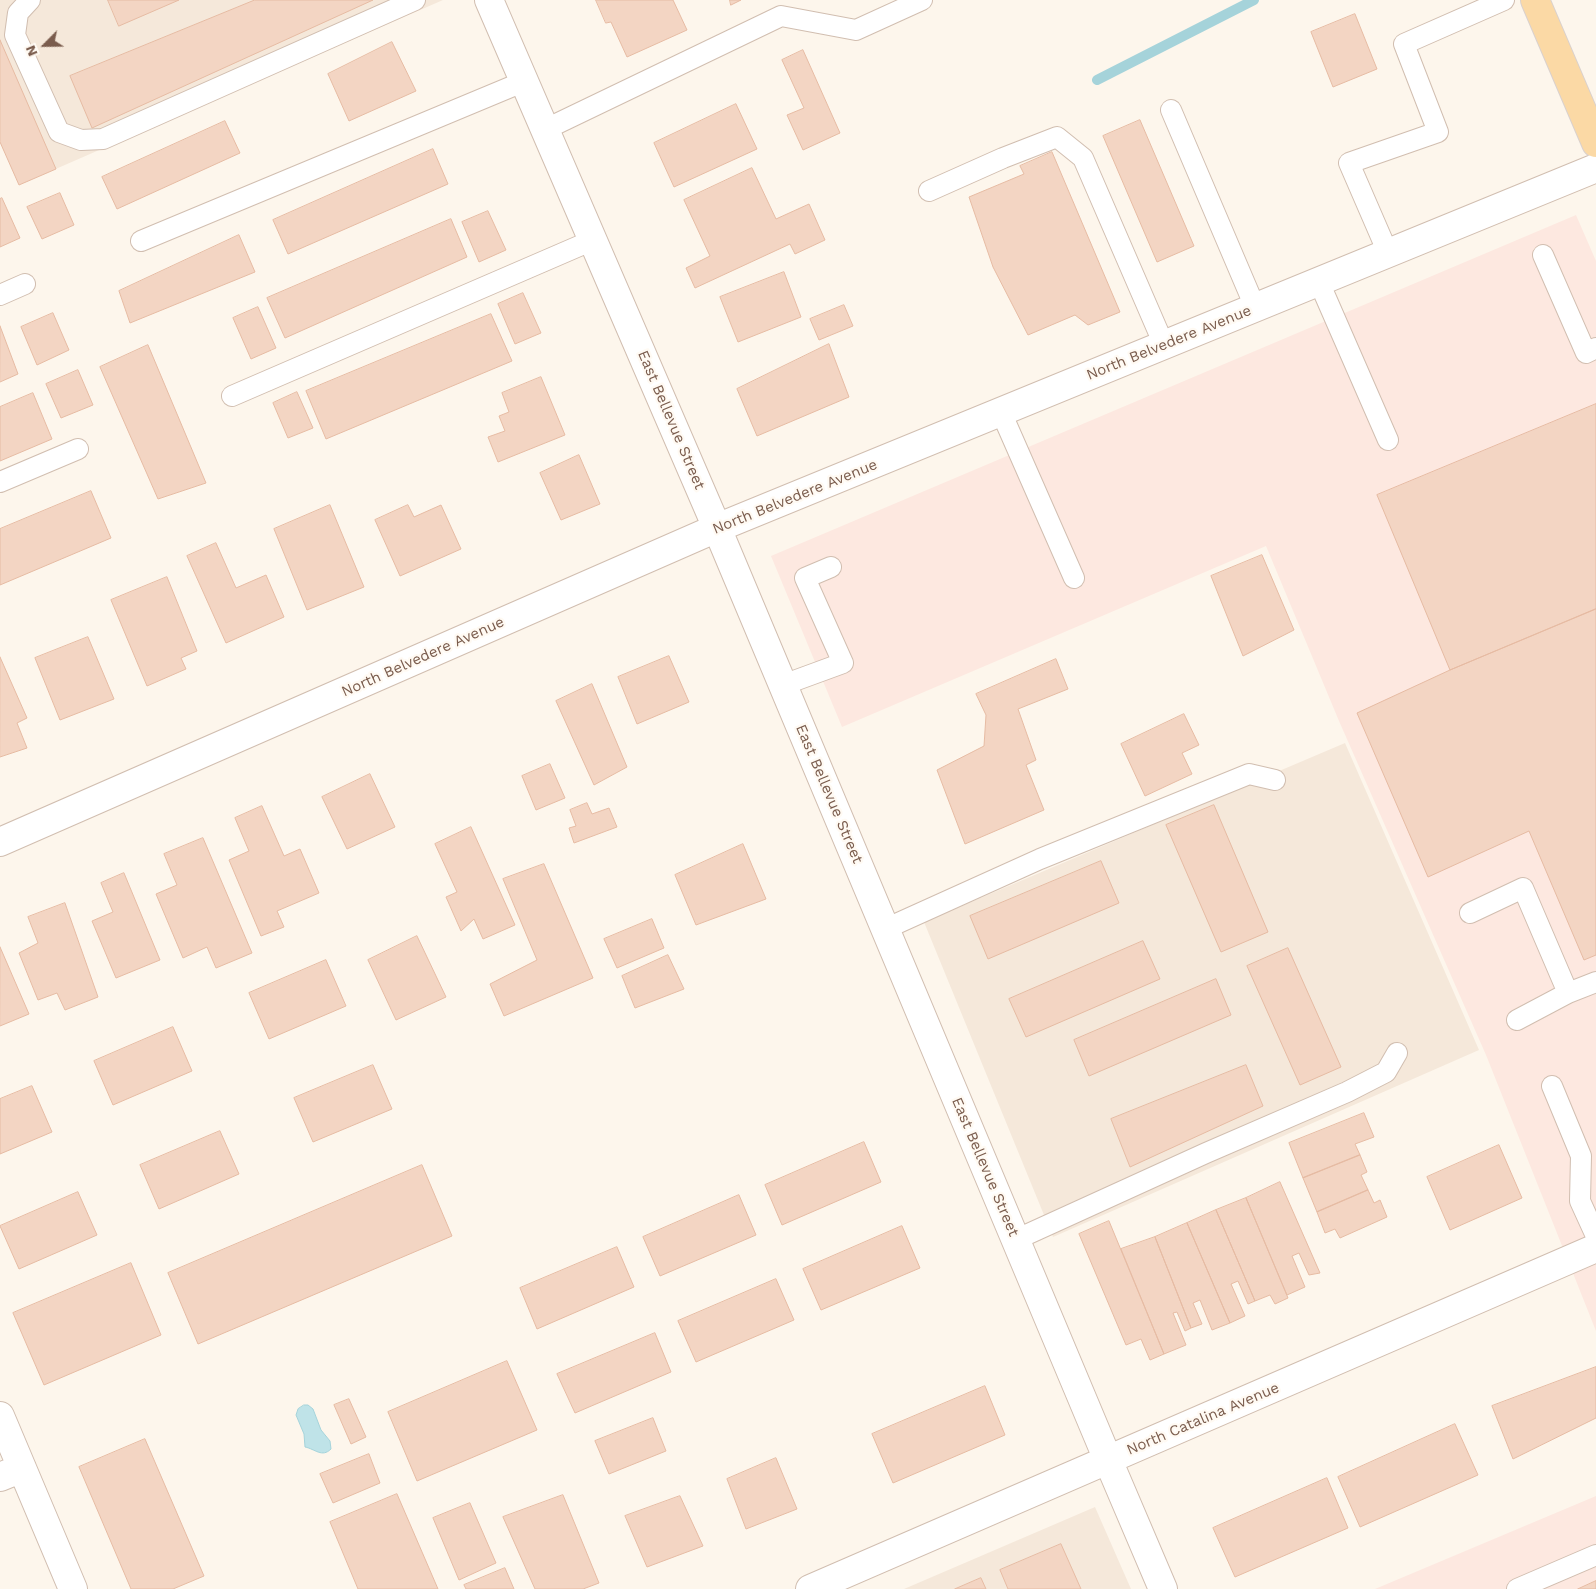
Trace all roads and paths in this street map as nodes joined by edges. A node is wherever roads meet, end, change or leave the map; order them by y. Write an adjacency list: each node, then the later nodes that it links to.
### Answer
1 (30, 0): 2 (lane)
2 (414, 0)
3 (489, 0): 7 (street, East Bellevue Street)
4 (922, 0): 9 (lane)
5 (1504, 0): 15 (lane)
6 (1535, 0): 10 (main road)
7 (525, 82): 9 (street, East Bellevue Street); 14 (lane)
8 (1171, 110): 20 (lane)
9 (546, 129): 13 (street, East Bellevue Street)
10 (1596, 143)
11 (1596, 168): 15 (street, North Belvedere Avenue)
12 (929, 191): 21 (lane)
13 (593, 240): 23 (lane); 28 (street, East Bellevue Street)
14 (141, 242)
15 (1388, 253): 17 (street, North Belvedere Avenue)
16 (1543, 255): 22 (lane)
17 (1319, 282): 20 (street, North Belvedere Avenue); 25 (lane)
18 (25, 284): 19 (lane)
19 (0, 295)
20 (1255, 307): 21 (street, North Belvedere Avenue)
21 (1164, 345): 24 (street, North Belvedere Avenue)
22 (1596, 348)
23 (232, 396)
24 (1000, 412): 28 (street, North Belvedere Avenue); 30 (lane)
25 (1388, 440)
26 (78, 449): 27 (lane)
27 (0, 482)
28 (717, 528): 31 (street, East Bellevue Street); 33 (street, North Belvedere Avenue)
29 (830, 567): 31 (lane)
30 (1074, 578)
31 (783, 685): 35 (street, East Bellevue Street)
32 (1275, 780): 35 (lane)
33 (0, 842)
34 (1470, 913): 37 (lane)
35 (885, 929): 42 (street, East Bellevue Street)
36 (1596, 982): 37 (lane)
37 (1568, 993): 38 (lane)
38 (1517, 1020)
39 (1397, 1054): 42 (lane)
40 (1552, 1086): 41 (lane)
41 (1596, 1236)
42 (1015, 1240): 45 (street, East Bellevue Street)
43 (1596, 1248): 45 (street, North Catalina Avenue)
44 (0, 1416): 46 (street)
45 (1108, 1460): 49 (street, North Catalina Avenue); 50 (street, East Bellevue Street)
46 (11, 1472): 48 (street)
47 (1596, 1555): 51 (lane)
48 (73, 1589)
49 (810, 1589)
50 (1163, 1589)
51 (1517, 1589)

